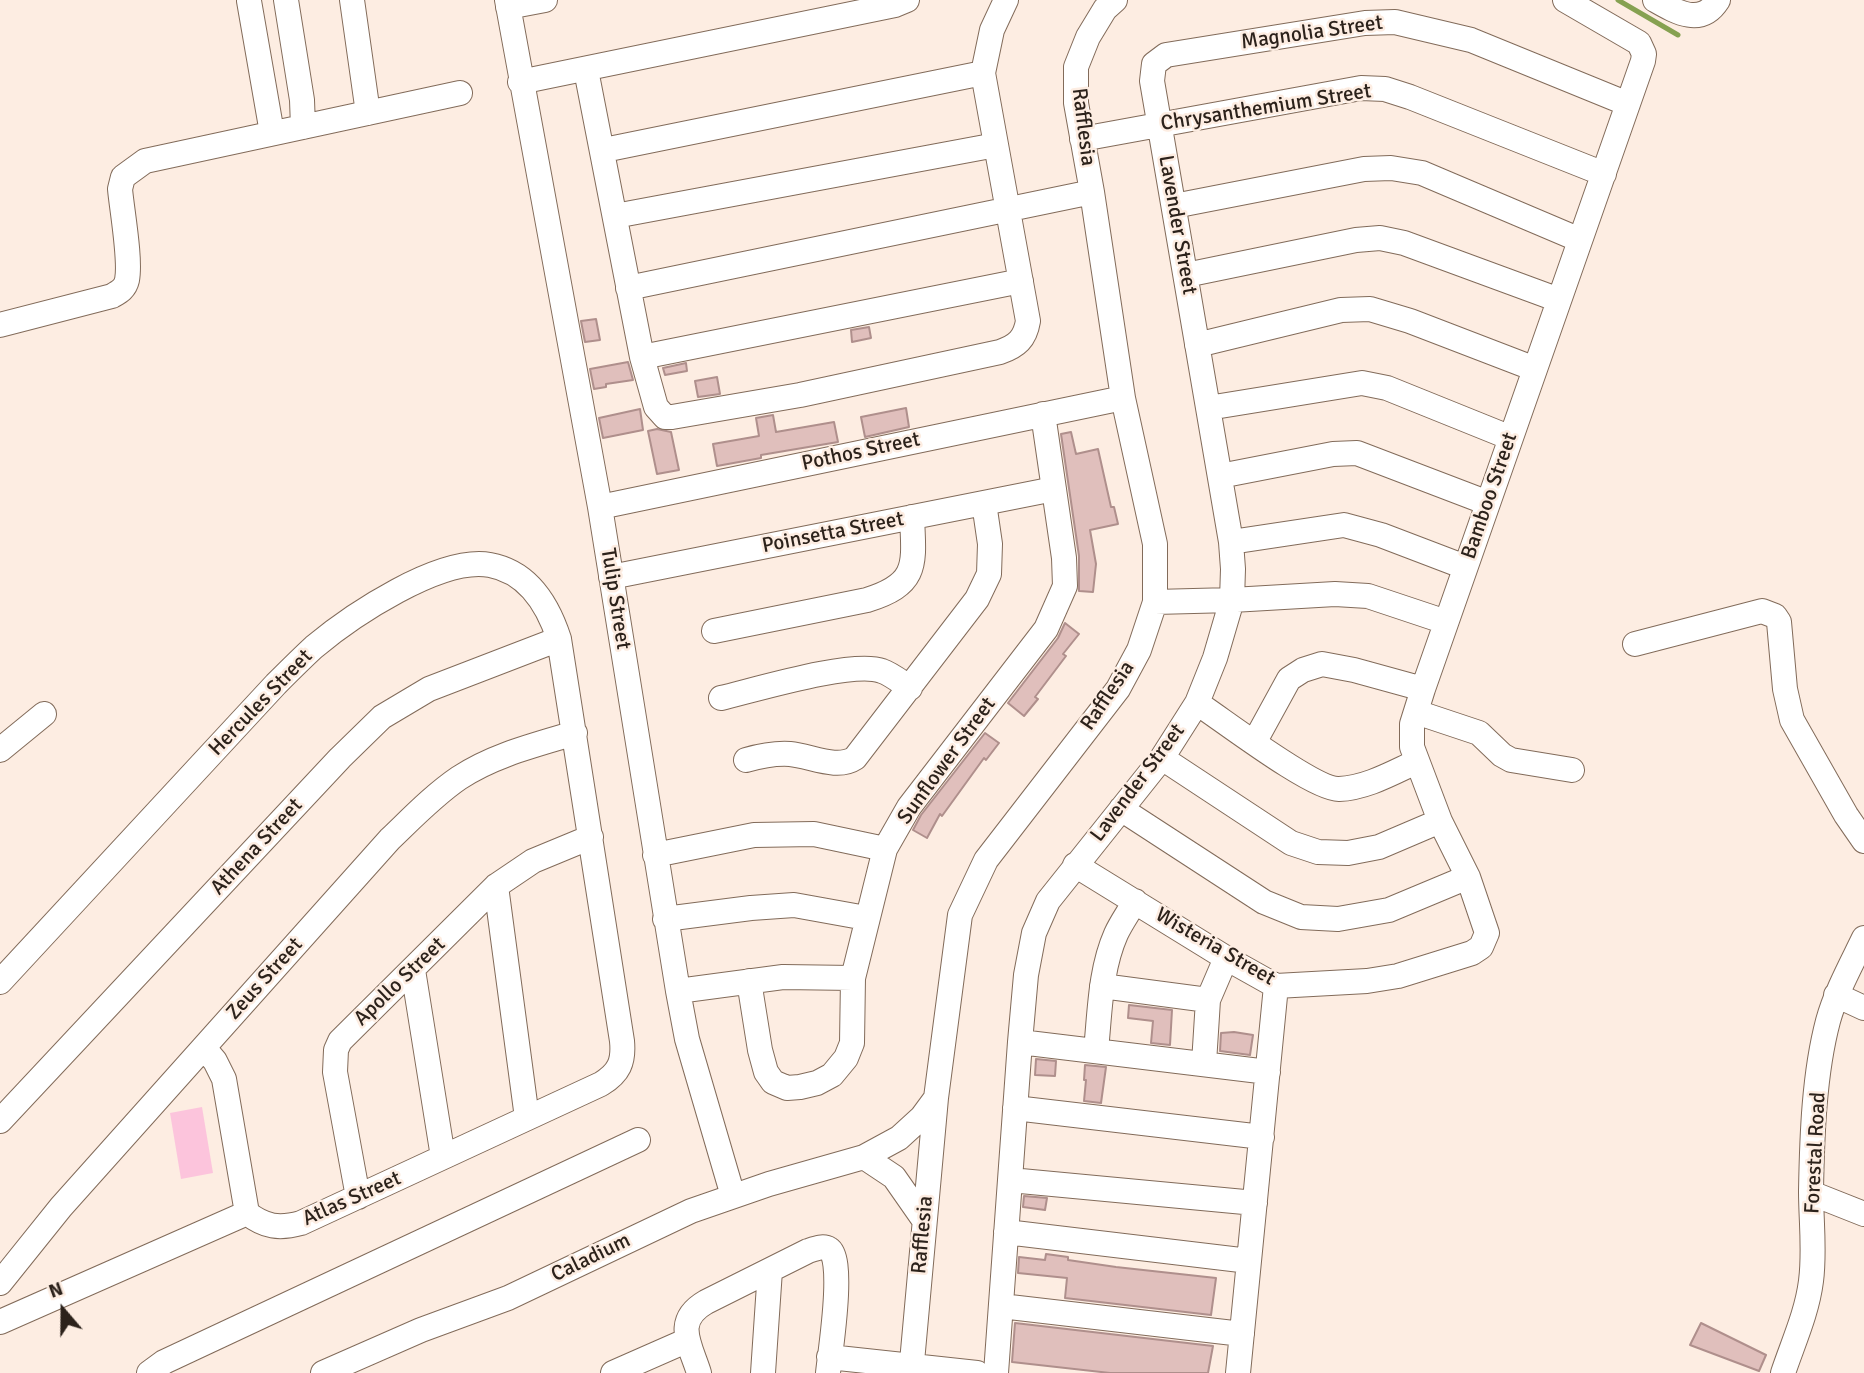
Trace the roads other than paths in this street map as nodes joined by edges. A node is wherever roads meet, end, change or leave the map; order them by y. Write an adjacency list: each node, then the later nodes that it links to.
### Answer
1 (286, 0): 20 (street)
2 (352, 0): 18 (street)
3 (545, 0): 11 (street)
4 (907, 0): 13 (street)
5 (1006, 0): 14 (street)
6 (1115, 0): 22 (street, Rafflesia)
7 (1565, 0): 17 (street, Bamboo Street)
8 (1655, 0): 9 (street)
9 (1718, 0)
10 (249, 1): 21 (street)
11 (507, 4): 15 (street, Tulip Street)
12 (1154, 64): 17 (street, Magnolia Street); 19 (street, Lavender Street)
13 (586, 69): 15 (street); 24 (street)
14 (983, 73): 23 (street); 24 (street)
15 (520, 82): 47 (street, Tulip Street)
16 (460, 93): 18 (street)
17 (1628, 104): 25 (street, Bamboo Street)
18 (368, 113): 20 (street)
19 (1160, 125): 22 (street, Chrysanthemium Street); 25 (street, Chrysanthemium Street); 27 (street, Lavender Street)
20 (303, 127): 21 (street)
21 (272, 133): 35 (street)
22 (1082, 139): 26 (street, Rafflesia)
23 (996, 145): 28 (street); 29 (street)
24 (604, 150): 29 (street)
25 (1604, 174): 30 (street, Bamboo Street)
26 (1092, 192): 28 (street); 39 (street, Rafflesia)
27 (1174, 206): 30 (street); 31 (street, Lavender Street)
28 (1008, 210): 32 (street); 33 (street)
29 (615, 216): 33 (street)
30 (1580, 240): 34 (street, Bamboo Street)
31 (1186, 275): 34 (street); 36 (street, Lavender Street)
32 (1021, 281): 37 (street); 37 (street)
33 (628, 288): 37 (street)
34 (1559, 300): 38 (street, Bamboo Street)
35 (0, 325)
36 (1198, 345): 38 (street); 40 (street, Lavender Street)
37 (642, 357)
38 (1535, 369): 42 (street, Bamboo Street)
39 (1123, 398): 41 (street, Pothos Street); 53 (street, Rafflesia)
40 (1208, 408): 42 (street); 43 (street, Lavender Street)
41 (1043, 414): 44 (street, Sunflower Street); 47 (street, Pothos Street)
42 (1511, 438): 46 (street, Bamboo Street)
43 (1220, 476): 46 (street); 49 (street, Lavender Street)
44 (1054, 489): 45 (street, Poinsetta Street); 74 (street, Sunflower Street)
45 (984, 503): 48 (street, Poinsetta Street); 58 (street)
46 (1488, 503): 50 (street, Bamboo Street)
47 (600, 507): 51 (street, Tulip Street)
48 (912, 517): 51 (street, Poinsetta Street); 55 (street)
49 (1231, 542): 50 (street); 52 (street, Lavender Street)
50 (1465, 567): 54 (street, Bamboo Street)
51 (611, 577): 75 (street, Tulip Street)
52 (1232, 600): 53 (street); 54 (street); 61 (street, Lavender Street)
53 (1155, 602): 101 (street, Rafflesia)
54 (1446, 622): 60 (street, Bamboo Street)
55 (714, 631)
56 (559, 639): 63 (street, Hercules Street); 88 (street, Hercules Street); 104 (street, Athena Street)
57 (1634, 644): 73 (street)
58 (910, 688): 59 (street); 67 (street)
59 (720, 698)
60 (1419, 700): 64 (street); 68 (street, Bamboo Street); 69 (street)
61 (1197, 703): 64 (street); 66 (street, Lavender Street)
62 (44, 714): 65 (street)
63 (575, 733): 72 (street, Hercules Street); 96 (street, Zeus Street)
64 (1255, 741): 68 (street)
65 (0, 750)
66 (1162, 758): 70 (street, Lavender Street); 71 (street)
67 (746, 760)
68 (1416, 762): 71 (street, Bamboo Street)
69 (1572, 770)
70 (1121, 809): 76 (street, Lavender Street); 77 (street)
71 (1440, 821): 77 (street, Bamboo Street)
72 (591, 837): 78 (street, Apollo Street); 99 (street, Hercules Street)
73 (1864, 841)
74 (885, 849): 75 (street); 80 (street, Sunflower Street)
75 (655, 855): 81 (street, Tulip Street)
76 (1075, 865): 79 (street, Wisteria Street); 95 (street, Lavender Street)
77 (1468, 877): 82 (street, Bamboo Street)
78 (496, 886): 85 (street, Apollo Street); 103 (street)
79 (1135, 901): 84 (street, Wisteria Street); 90 (street)
80 (866, 918): 81 (street); 86 (street, Sunflower Street)
81 (665, 919): 91 (street, Tulip Street)
82 (1485, 942): 89 (street, Wisteria Street)
83 (1861, 949): 92 (street, Forestal Road)
84 (1226, 958): 89 (street, Wisteria Street); 93 (street)
85 (413, 970): 107 (street); 112 (street, Apollo Street)
86 (853, 978): 87 (street); 87 (street, Sunflower Street)
87 (749, 981): 91 (street)
88 (0, 982)
89 (1276, 985): 100 (street)
90 (1102, 986): 93 (street); 97 (street)
91 (678, 991): 111 (street, Tulip Street)
92 (1836, 995): 94 (street); 110 (street, Forestal Road)
93 (1208, 1000): 98 (street)
94 (1864, 1008)
95 (1020, 1042): 97 (street); 102 (street, Lavender Street)
96 (204, 1048): 114 (street); 120 (street, Zeus Street)
97 (1096, 1050): 98 (street)
98 (1204, 1063): 100 (street)
99 (620, 1067): 103 (street, Atlas Street)
100 (1268, 1072): 105 (street)
101 (936, 1098): 108 (street, Caladium); 116 (street, Rafflesia)
102 (1015, 1108): 105 (street); 109 (street, Lavender Street)
103 (527, 1118): 107 (street, Atlas Street)
104 (0, 1121)
105 (1262, 1137): 113 (street)
106 (638, 1140): 127 (street)
107 (443, 1157): 112 (street, Atlas Street)
108 (864, 1157): 111 (street, Caladium); 116 (street)
109 (1010, 1180): 113 (street); 117 (street, Lavender Street)
110 (1811, 1193): 115 (street); 135 (street, Forestal Road)
111 (733, 1196): 128 (street, Caladium)
112 (358, 1197): 114 (street, Atlas Street)
113 (1255, 1203): 118 (street)
114 (247, 1213): 122 (street)
115 (1864, 1214)
116 (924, 1220): 126 (street, Rafflesia)
117 (1006, 1232): 118 (street); 121 (street, Lavender Street)
118 (1249, 1261): 123 (street)
119 (770, 1270): 124 (street); 125 (street); 131 (street)
120 (0, 1283)
121 (1000, 1306): 123 (street); 133 (street, Lavender Street)
122 (0, 1322)
123 (1242, 1334): 134 (street)
124 (688, 1340): 129 (street); 130 (street)
125 (829, 1365): 126 (street)
126 (911, 1369): 132 (street)
127 (149, 1373)
128 (323, 1373)
129 (613, 1373)
130 (699, 1373)
131 (763, 1373)
132 (977, 1373)
133 (996, 1373)
134 (1238, 1373)
135 (1783, 1373)

